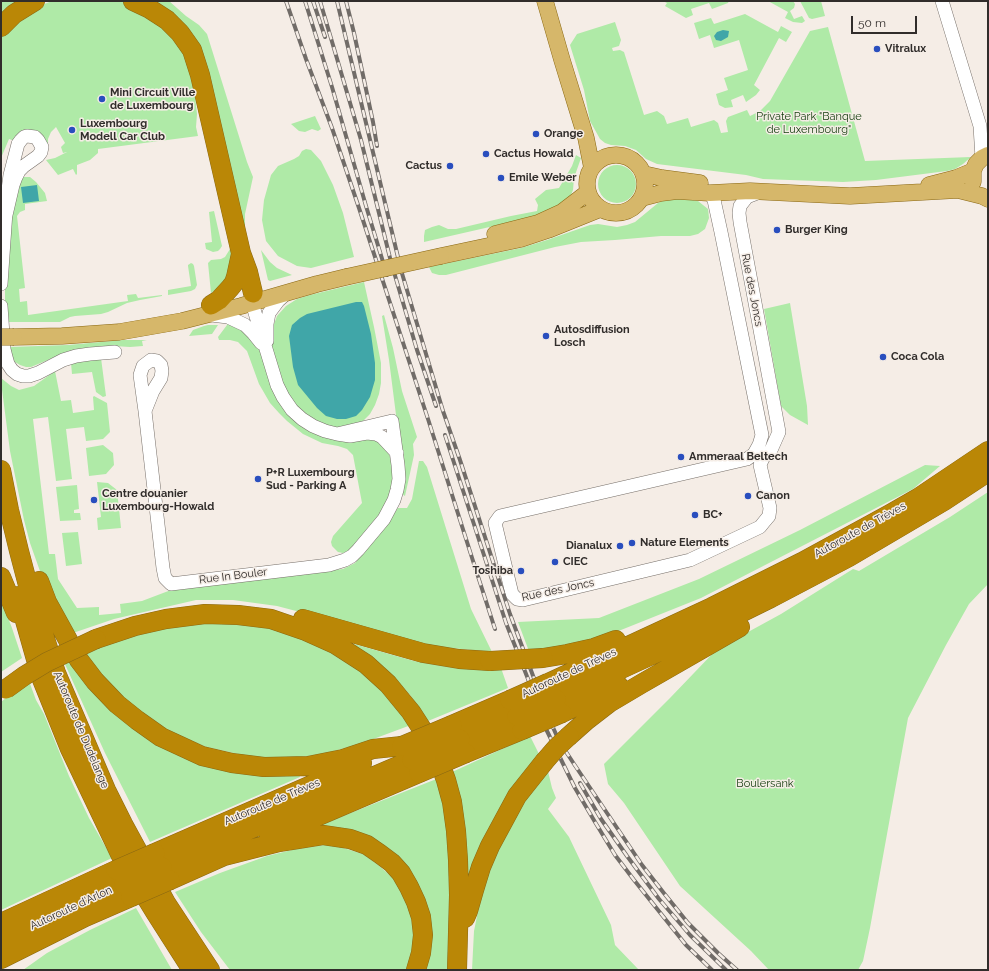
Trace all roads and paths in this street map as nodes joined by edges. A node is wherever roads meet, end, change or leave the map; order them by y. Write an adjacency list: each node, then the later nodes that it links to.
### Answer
1 (35, 1): 5 (highway)
2 (133, 1): 27 (highway)
3 (545, 1): 6 (main road)
4 (946, 2): 7 (street)
5 (1, 27)
6 (570, 84): 9 (main road); 11 (main road)
7 (980, 126): 8 (street); 10 (street)
8 (988, 138)
9 (611, 155): 11 (main road); 13 (main road)
10 (985, 156): 12 (main road)
11 (592, 168): 15 (main road)
12 (973, 171): 17 (main road); 19 (main road)
13 (644, 174): 14 (main road); 18 (main road)
14 (755, 191): 16 (main road); 17 (main road); 22 (street, Rue des Joncs)
15 (588, 192): 20 (main road); 26 (main road)
16 (710, 193): 18 (main road); 23 (street, Rue des Joncs)
17 (897, 193): 19 (main road)
18 (642, 198): 20 (main road)
19 (985, 198)
20 (600, 209): 26 (main road)
21 (6, 215): 21 (street); 29 (street)
22 (741, 228): 23 (street); 24 (street, Rue des Joncs)
23 (721, 232): 25 (street, Rue des Joncs)
24 (744, 248): 25 (street, Rue des Joncs); 34 (street, Rue des Joncs)
25 (724, 251): 36 (street, Rue des Joncs)
26 (440, 252): 28 (main road)
27 (241, 253): 31 (highway); 33 (highway)
28 (345, 273): 30 (main road); 31 (main road)
29 (1, 284)
30 (288, 292): 31 (main road); 38 (street)
31 (252, 298): 33 (main road); 38 (street)
32 (1, 306): 37 (street)
33 (210, 310): 35 (main road); 38 (street)
34 (760, 332): 36 (street, Rue des Joncs); 40 (street, Rue des Joncs)
35 (7, 333)
36 (741, 335): 42 (street, Rue des Joncs)
37 (115, 352)
38 (269, 359): 41 (street)
39 (145, 411): 44 (street, Rue In Bouler)
40 (779, 432): 42 (street); 42 (street, Rue des Joncs)
41 (337, 434): 44 (street); 44 (street)
42 (762, 434)
43 (988, 451): 51 (highway, Autoroute de Trèves)
44 (396, 453)
45 (1, 470): 48 (highway, Autoroute de Dudelange)
46 (988, 472): 47 (highway, Autoroute de Trèves)
47 (944, 501): 53 (highway); 56 (highway, Autoroute de Trèves)
48 (9, 510): 59 (highway); 70 (highway, Autoroute de Dudelange)
49 (1, 533): 54 (highway, Autoroute de Dudelange)
50 (1, 577): 54 (highway)
51 (712, 607): 52 (highway, bridge); 56 (highway, Autoroute de Trèves)
52 (94, 635): 55 (highway); 65 (highway)
53 (710, 644): 56 (highway); 65 (highway, bridge)
54 (41, 677): 69 (highway, Autoroute de Dudelange)
55 (2, 686)
56 (555, 698): 57 (highway, bridge); 57 (highway, Autoroute de Trèves, bridge)
57 (516, 715): 58 (highway); 58 (highway, Autoroute de Trèves)
58 (459, 739): 59 (highway, bridge); 59 (highway, Autoroute de Trèves, bridge)
59 (411, 760): 60 (highway); 61 (highway, Autoroute de Trèves)
60 (224, 856): 61 (highway); 71 (highway)
61 (162, 866): 62 (highway, Autoroute de Trèves, bridge); 62 (highway, bridge)
62 (129, 878): 63 (highway); 64 (highway, Autoroute d'Arlon); 66 (highway, Autoroute d'Arlon)
63 (85, 917): 67 (highway); 68 (highway)
64 (1, 923)
65 (458, 932): 72 (highway)
66 (1, 941)
67 (1, 959)
68 (9, 970)
69 (192, 970)
70 (210, 970)
71 (416, 970)
72 (457, 970)

